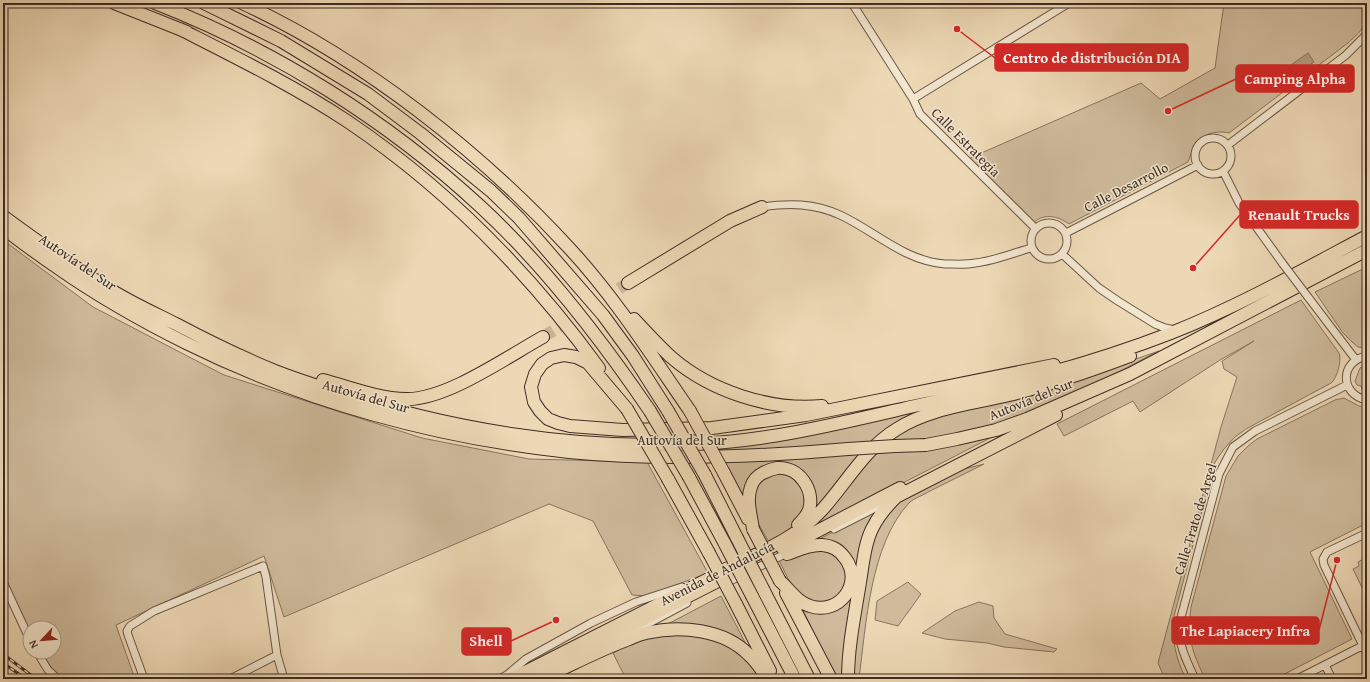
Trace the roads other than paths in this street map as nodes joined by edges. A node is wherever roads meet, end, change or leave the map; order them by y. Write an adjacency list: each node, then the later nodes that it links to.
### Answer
1 (114, 3): 7 (highway)
2 (155, 3): 10 (highway)
3 (204, 3): 61 (highway, bridge)
4 (242, 3): 24 (highway)
5 (852, 3): 9 (street, Calle Estrategia)
6 (1069, 3): 9 (street)
7 (180, 29): 10 (highway); 37 (highway)
8 (1367, 34): 11 (street)
9 (913, 99): 17 (street, Calle Estrategia)
10 (384, 128): 60 (highway, bridge)
11 (1228, 145): 12 (street); 13 (street)
12 (1198, 165): 13 (street); 18 (street, Calle Desarrollo)
13 (1222, 171): 31 (street, bridge)
14 (762, 206): 20 (street); 23 (highway)
15 (3, 216): 29 (highway, Autovía del Sur)
16 (3, 228): 32 (highway, Autovía del Sur, bridge)
17 (1035, 228): 18 (street); 20 (street)
18 (1066, 233): 22 (street)
19 (1367, 236): 25 (highway, Autovía del Sur)
20 (1031, 248): 22 (street)
21 (1367, 250): 32 (highway, Autovía del Sur)
22 (1062, 254): 26 (street)
23 (628, 283)
24 (603, 289): 35 (highway); 39 (highway, bridge)
25 (1246, 299): 26 (highway, Autovía del Sur); 42 (highway)
26 (1177, 330): 28 (highway, Autovía del Sur)
27 (543, 337): 29 (highway)
28 (1158, 338): 29 (highway, Autovía del Sur); 35 (highway)
29 (232, 352)
30 (1367, 356): 31 (street)
31 (1356, 360): 33 (street)
32 (1130, 374): 36 (highway)
33 (1347, 385): 34 (street); 64 (street, Calle Trato de Argel)
34 (1367, 400)
35 (865, 403): 37 (highway)
36 (1070, 407): 38 (highway); 42 (highway)
37 (627, 409): 59 (highway, bridge)
38 (896, 497): 41 (street, Avenida de Andalucía); 63 (highway)
39 (753, 529): 42 (highway); 43 (highway, bridge)
40 (1367, 533): 46 (street)
41 (784, 555): 43 (highway); 51 (street, Avenida de Andalucía)
42 (728, 572): 52 (main road, Avenida de Andalucía); 57 (main road, Avenida de Andalucía)
43 (780, 581): 62 (highway)
44 (3, 582): 45 (street)
45 (22, 623)
46 (1365, 645): 47 (street); 50 (street)
47 (1367, 654)
48 (277, 655): 54 (street); 55 (street); 56 (street)
49 (42, 660): 53 (street)
50 (1325, 665): 65 (street); 66 (street)
51 (547, 677): 58 (highway)
52 (504, 678)
53 (58, 679)
54 (144, 679)
55 (230, 679)
56 (284, 679)
57 (528, 679)
58 (768, 679)
59 (774, 679)
60 (795, 679)
61 (809, 679)
62 (831, 679)
63 (848, 679)
64 (1195, 679)
65 (1296, 679)
66 (1332, 679)

